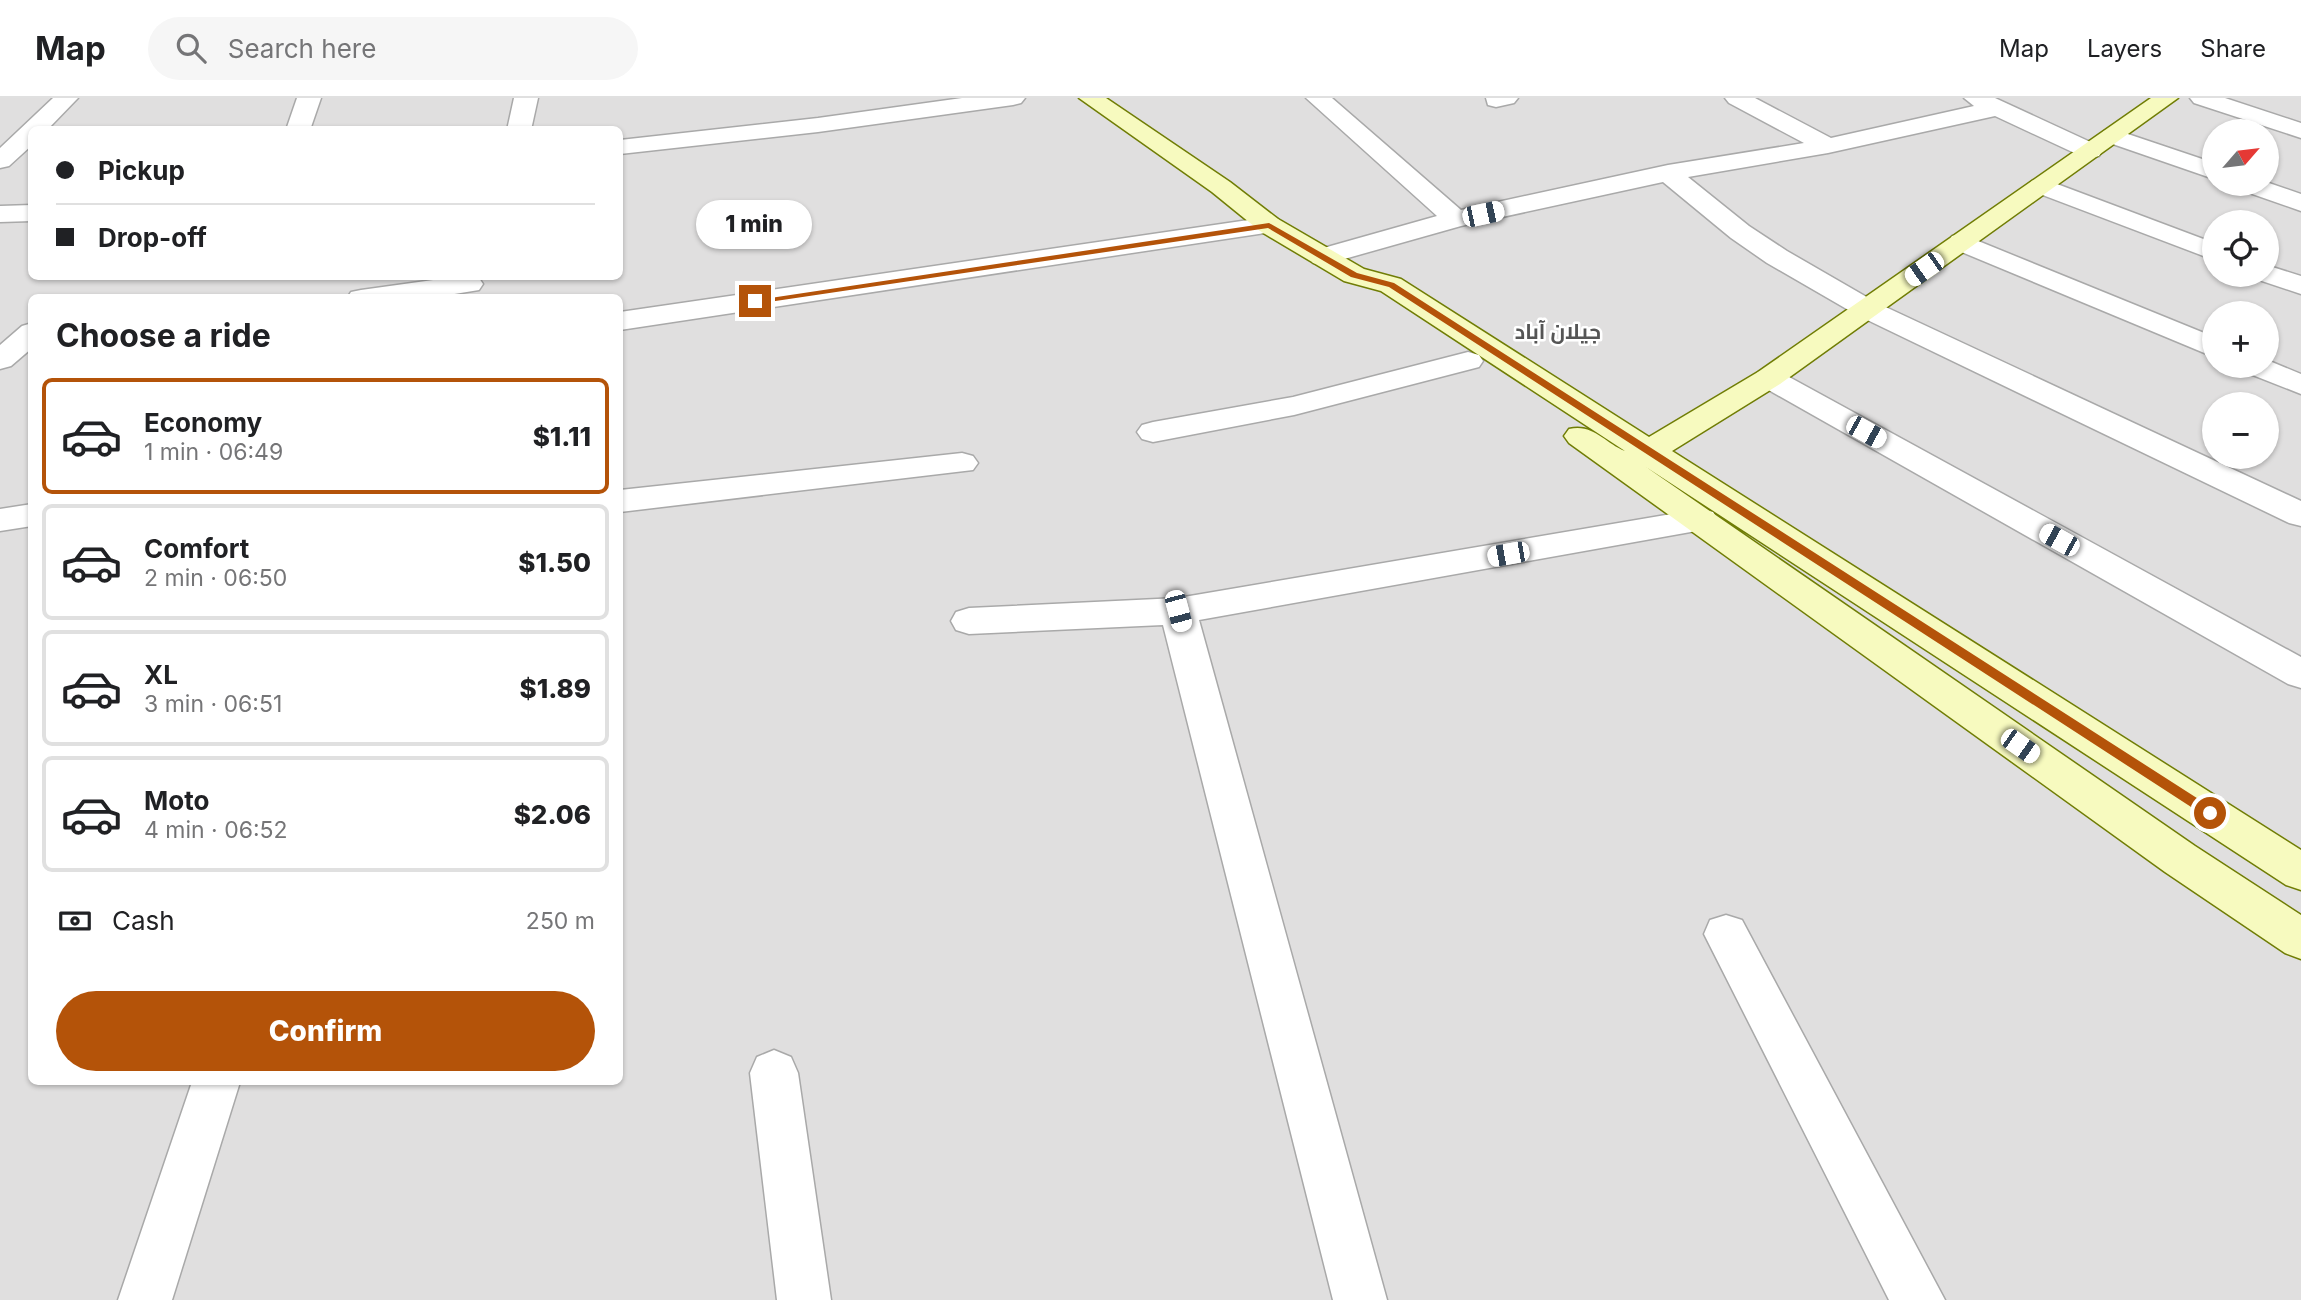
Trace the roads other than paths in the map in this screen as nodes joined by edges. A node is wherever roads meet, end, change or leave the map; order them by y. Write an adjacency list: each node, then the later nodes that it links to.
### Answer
1 (66, 98): 13 (street)
2 (309, 98): 14 (street)
3 (526, 98): 15 (street)
4 (811, 98): 12 (street)
5 (1013, 98): 12 (street)
6 (1091, 98): 30 (street)
7 (1318, 98): 29 (street)
8 (1737, 98): 19 (street)
9 (2166, 98): 18 (street)
10 (2202, 98): 16 (street)
11 (1987, 103): 18 (street); 19 (street)
12 (818, 125): 20 (street)
13 (36, 126)
14 (299, 126)
15 (520, 126)
16 (2301, 131)
17 (28, 134): 21 (street)
18 (2101, 143): 22 (street); 24 (street)
19 (1828, 146): 23 (street)
20 (623, 147)
21 (0, 161)
22 (2202, 169)
23 (1668, 173): 29 (street); 39 (street)
24 (2041, 186): 31 (street); 32 (street)
25 (2279, 195): 26 (street)
26 (2301, 203)
27 (28, 213): 28 (street)
28 (0, 214)
29 (1456, 219): 33 (street)
30 (1269, 225): 33 (street); 40 (street)
31 (1961, 242): 39 (street); 42 (street)
32 (2202, 248)
33 (1323, 257): 34 (street)
34 (1354, 275): 44 (street); 49 (street)
35 (2279, 278): 37 (street)
36 (469, 286): 38 (street)
37 (2301, 286)
38 (397, 294)
39 (1867, 309): 46 (street); 52 (street)
40 (623, 321)
41 (28, 336): 43 (street)
42 (2202, 343)
43 (0, 360)
44 (1468, 361): 48 (street); 49 (street)
45 (2279, 376): 47 (street)
46 (1769, 378): 49 (street); 58 (street)
47 (2301, 385)
48 (1153, 432)
49 (1638, 458): 55 (street); 59 (street)
50 (962, 463): 51 (street)
51 (623, 501)
52 (2301, 514)
53 (28, 516): 54 (street)
54 (0, 520)
55 (1701, 520): 56 (street); 61 (street)
56 (1178, 611): 57 (street); 66 (street)
57 (969, 621)
58 (2301, 674)
59 (2301, 872)
60 (1726, 934): 67 (street)
61 (2301, 939)
62 (774, 1073): 65 (street)
63 (215, 1085): 64 (street)
64 (145, 1300)
65 (804, 1300)
66 (1360, 1300)
67 (1918, 1300)

